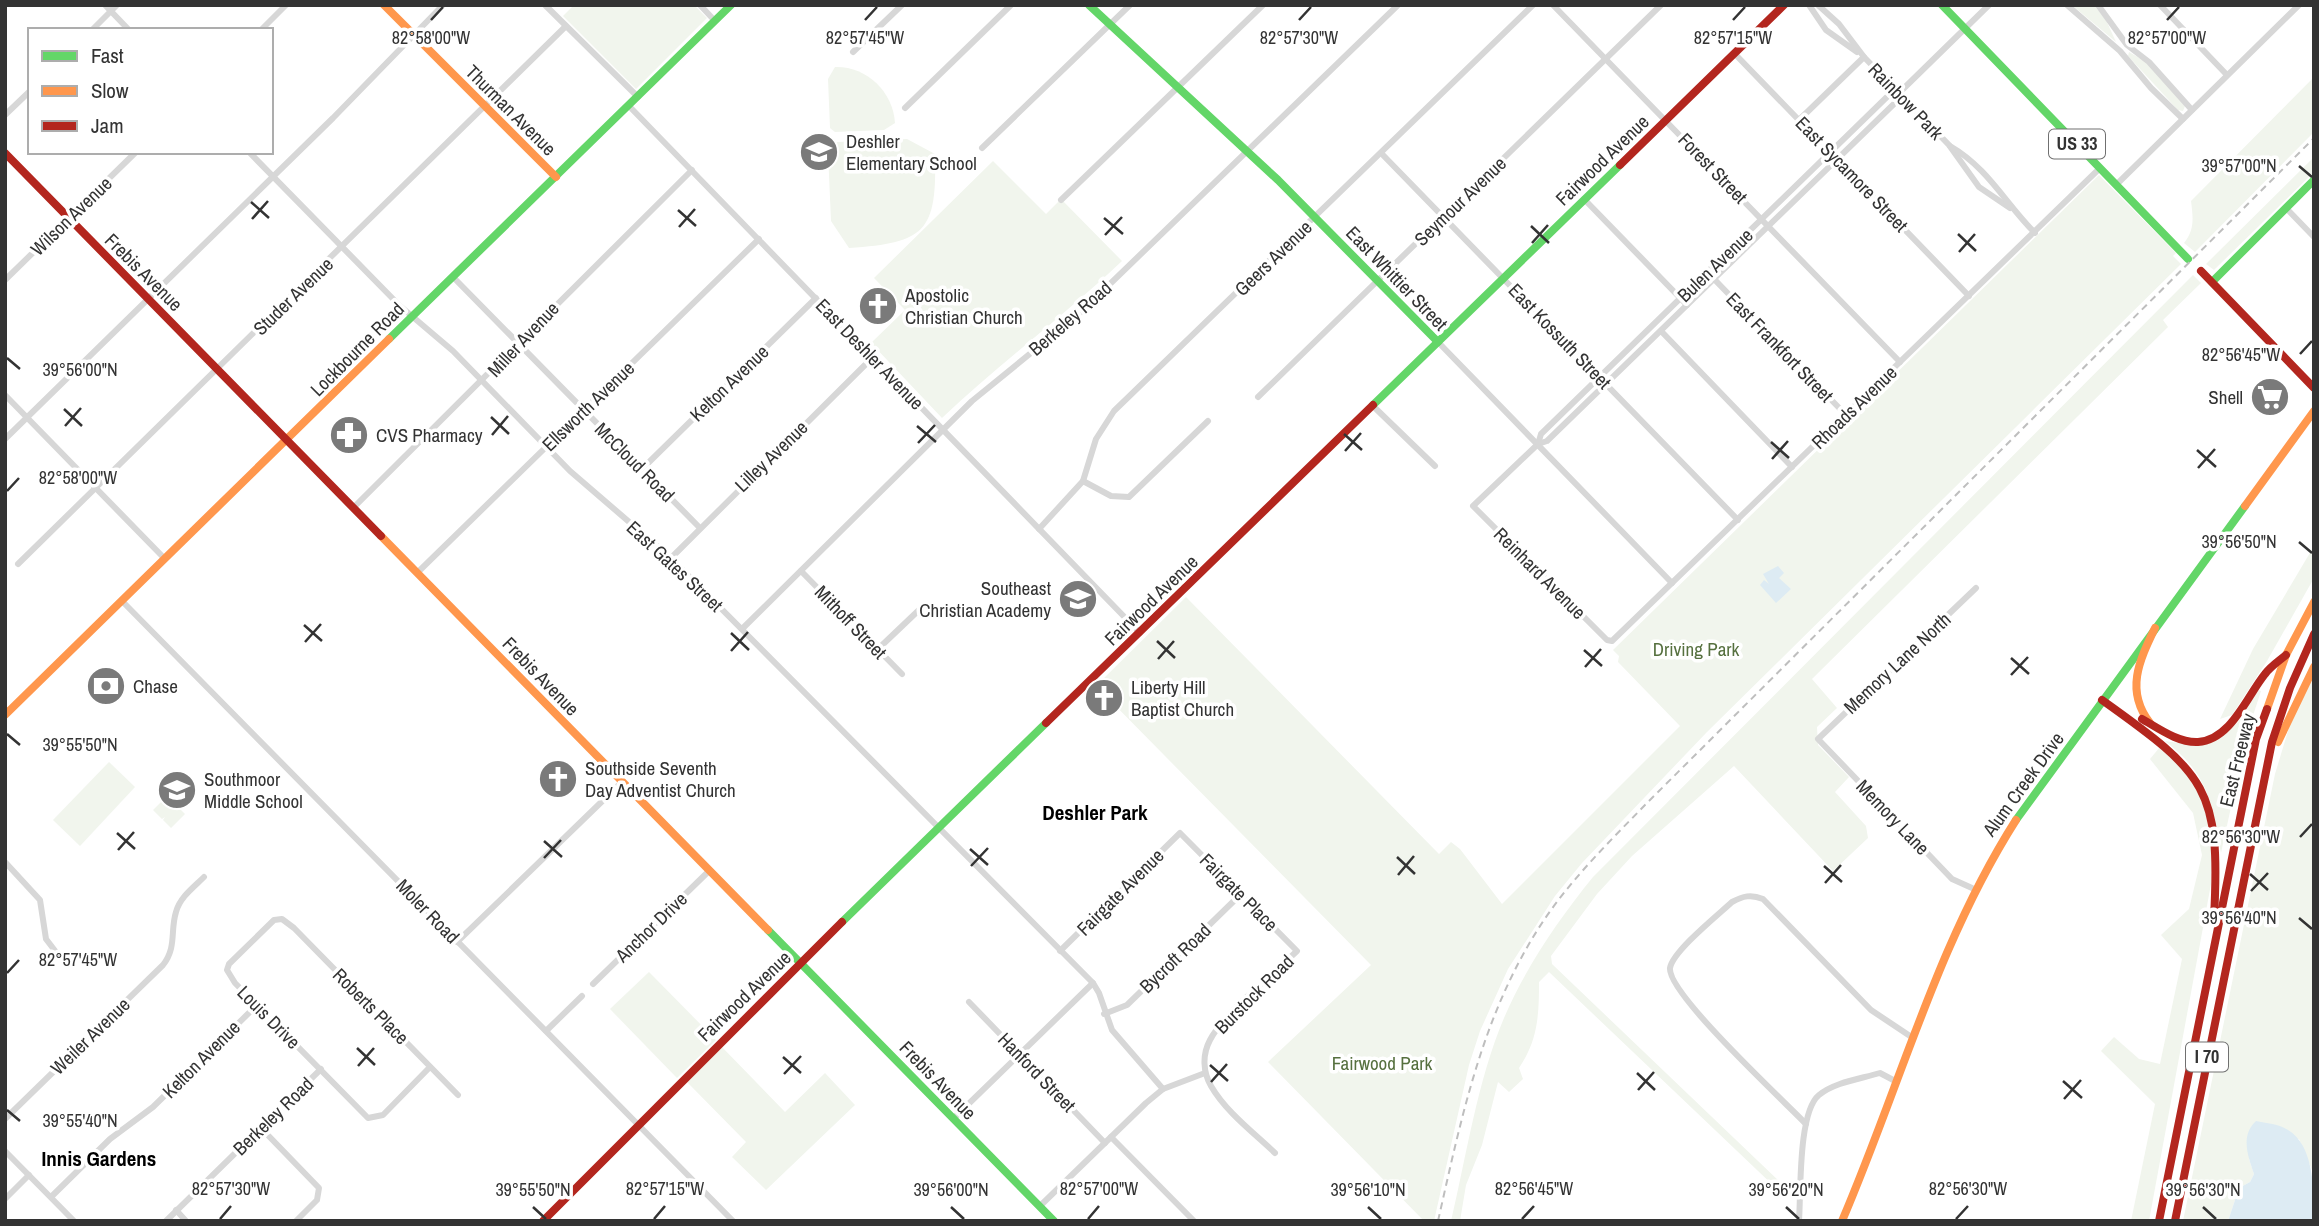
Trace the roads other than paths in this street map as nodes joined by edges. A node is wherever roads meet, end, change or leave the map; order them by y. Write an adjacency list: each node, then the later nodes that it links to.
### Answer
1 (117, 5): 26 (street)
2 (286, 5): 32 (street)
3 (384, 5): 34 (main road, Thurman Avenue)
4 (443, 5): 34 (street)
5 (545, 5): 28 (street)
6 (700, 5): 27 (street)
7 (731, 5): 27 (main road, Lockbourne Road)
8 (902, 5): 35 (street)
9 (1011, 5): 46 (street)
10 (1089, 5): 29 (main road, East Whittier Street)
11 (1130, 5): 29 (street)
12 (1263, 5): 40 (street)
13 (1398, 5): 54 (street, Berkeley Road)
14 (1533, 5): 57 (street, Geers Avenue)
15 (1553, 5): 38 (street, Forest Street)
16 (1661, 5): 38 (street, Seymour Avenue)
17 (1784, 5): 36 (main road, Fairwood Avenue)
18 (1809, 5): 37 (street, Rainbow Park)
19 (1818, 5): 37 (street, Rainbow Park)
20 (1942, 5): 33 (main road, US 33)
21 (1989, 5): 33 (street, Bulen Avenue)
22 (2067, 5): 49 (street)
23 (2098, 5): 47 (street)
24 (2160, 5): 39 (street)
25 (2299, 5): 39 (street)
26 (108, 8): 30 (street); 31 (street)
27 (715, 21): 43 (main road, Lockbourne Road)
28 (566, 26): 43 (street); 45 (street, Studer Avenue)
29 (1109, 26): 40 (main road, East Whittier Street); 53 (street)
30 (93, 28)
31 (127, 28)
32 (263, 28)
33 (1965, 29): 42 (street, Bulen Avenue); 61 (main road, US 33)
34 (415, 36): 45 (main road, Thurman Avenue); 63 (street)
35 (853, 52)
36 (1734, 53): 50 (main road, Fairwood Avenue); 51 (street, East Sycamore Street)
37 (1864, 57): 42 (street, Rainbow Park); 51 (street)
38 (1606, 59): 50 (street, Forest Street); 72 (street, Seymour Avenue)
39 (2227, 75): 47 (street)
40 (1177, 89): 54 (main road, East Whittier Street); 68 (street)
41 (28, 93): 48 (street)
42 (1899, 93): 52 (street, Rainbow Park); 55 (street, Bulen Avenue); 60 (street, Bulen Avenue)
43 (638, 97): 44 (main road, Lockbourne Road)
44 (629, 106): 62 (street, East Deshler Avenue); 64 (main road, Lockbourne Road)
45 (485, 107): 64 (main road, Thurman Avenue); 79 (street, Studer Avenue)
46 (905, 108)
47 (2192, 110): 49 (street)
48 (5, 115)
49 (2183, 119): 66 (street)
50 (1665, 120): 67 (main road, Fairwood Avenue); 74 (street, Forest Street)
51 (1798, 120): 55 (street, East Sycamore Street)
52 (1949, 145): 69 (street, Rainbow Park); 69 (street, Rainbow Park)
53 (982, 148)
54 (1248, 151): 71 (main road, East Whittier Street); 112 (street, Berkeley Road)
55 (1830, 152): 60 (street, East Sycamore Street); 74 (street, Bulen Avenue)
56 (5, 153): 73 (main road, Frebis Avenue)
57 (1381, 153): 71 (street, Geers Avenue); 72 (street, East Kossuth Street)
58 (134, 154): 73 (street, Wilson Avenue)
59 (251, 154): 63 (street, East Gates Street)
60 (1837, 159): 75 (street, Bulen Avenue); 88 (street, East Sycamore Street)
61 (2101, 168): 66 (main road, US 33); 76 (street, Rhoads Avenue)
62 (692, 170): 78 (street, East Deshler Avenue); 95 (street, Miller Avenue)
63 (273, 177): 79 (street, East Gates Street); 91 (street)
64 (556, 177): 82 (main road, Lockbourne Road)
65 (2314, 180): 70 (main road)
66 (2116, 185): 80 (main road, US 33)
67 (1584, 199): 83 (main road, Fairwood Avenue); 90 (street)
68 (1062, 200)
69 (2010, 208): 76 (street, Rainbow Park)
70 (2286, 208): 77 (street); 87 (main road)
71 (1315, 217): 86 (main road, East Whittier Street); 120 (street, Geers Avenue)
72 (1443, 217): 83 (street, East Kossuth Street); 86 (street, Seymour Avenue)
73 (69, 218): 85 (street, Wilson Avenue); 91 (main road, Frebis Avenue)
74 (1762, 219): 75 (street, Forest Street); 90 (street, Bulen Avenue)
75 (1768, 226): 84 (street, Bulen Avenue); 98 (street, Forest Street)
76 (2035, 233): 88 (street, Rhoads Avenue)
77 (2314, 237)
78 (759, 239): 89 (street, East Deshler Avenue); 107 (street, Ellsworth Avenue)
79 (342, 247): 93 (street, East Gates Street); 99 (street, Studer Avenue)
80 (2188, 258)
81 (2201, 271): 87 (main road)
82 (453, 277): 93 (main road, Lockbourne Road); 95 (street, McCloud Road)
83 (1503, 278): 96 (main road, Fairwood Avenue); 100 (street, East Kossuth Street)
84 (1714, 279): 92 (street, Bulen Avenue); 109 (street, East Frankfort Street)
85 (5, 281)
86 (1377, 281): 96 (main road, East Whittier Street); 105 (street, Seymour Avenue)
87 (2211, 282): 103 (main road)
88 (1969, 296): 98 (street, Rhoads Avenue)
89 (816, 298): 97 (street, East Deshler Avenue); 119 (street, Kelton Avenue)
90 (1681, 298): 92 (street); 100 (street, Bulen Avenue)
91 (148, 299): 99 (main road, Frebis Avenue); 110 (street)
92 (1687, 305): 94 (street, Bulen Avenue)
93 (412, 317): 101 (street, East Gates Street); 114 (main road, Lockbourne Road)
94 (1661, 331): 102 (street, Bulen Avenue); 118 (street)
95 (517, 342): 101 (street, Miller Avenue); 107 (street, McCloud Road)
96 (1438, 342): 106 (main road, Fairwood Avenue); 115 (street, East Whittier Street)
97 (873, 357): 112 (street, East Deshler Avenue); 125 (street, Lilley Avenue)
98 (1900, 362): 109 (street, Rhoads Avenue)
99 (217, 369): 114 (main road, Frebis Avenue); 121 (street, Studer Avenue)
100 (1599, 377): 102 (street, East Kossuth Street); 115 (street, Bulen Avenue)
101 (482, 382): 116 (street, East Gates Street); 123 (street, Miller Avenue)
102 (1606, 384): 115 (street, Bulen Avenue); 124 (street, East Kossuth Street)
103 (2314, 388)
104 (5, 396): 110 (street)
105 (1258, 397)
106 (1372, 405): 117 (street); 139 (main road, Fairwood Avenue)
107 (584, 410): 116 (street, Ellsworth Avenue); 119 (street, McCloud Road)
108 (2314, 411): 137 (main road, Alum Creek Drive)
109 (1846, 415): 118 (street, Rhoads Avenue)
110 (27, 418): 113 (street); 121 (street)
111 (1208, 421): 120 (street)
112 (944, 430): 126 (street, East Deshler Avenue); 130 (street, Berkeley Road)
113 (5, 439)
114 (287, 440): 123 (main road, Frebis Avenue); 128 (main road, Lockbourne Road)
115 (1538, 444): 122 (street, Bulen Avenue); 132 (street, East Whittier Street)
116 (546, 447): 127 (street, East Gates Street); 131 (street, Ellsworth Avenue)
117 (1435, 466)
118 (1792, 467): 124 (street, Rhoads Avenue)
119 (642, 469): 125 (street, McCloud Road)
120 (1083, 481): 126 (street, Geers Avenue)
121 (96, 488): 128 (street); 129 (street, Studer Avenue)
122 (1474, 506): 141 (street, Reinhard Avenue)
123 (353, 508): 131 (main road, Frebis Avenue)
124 (1738, 520): 132 (street, Rhoads Avenue)
125 (699, 527): 127 (street, Lilley Avenue)
126 (1039, 529): 139 (street, East Deshler Avenue)
127 (671, 558): 138 (street, East Gates Street)
128 (165, 559): 134 (main road, Lockbourne Road)
129 (18, 564)
130 (801, 571): 138 (street, Berkeley Road); 142 (street, Mithoff Street)
131 (417, 572): 151 (main road, Frebis Avenue)
132 (1672, 583): 141 (street, Rhoads Avenue)
133 (1976, 588): 149 (street, Memory Lane North)
134 (122, 601): 147 (main road, Lockbourne Road); 159 (street, Moler Road)
135 (2314, 602): 143 (main road, East Freeway / I 70)
136 (920, 608): 142 (street)
137 (2155, 628): 146 (main road, Alum Creek Drive); 148 (main road)
138 (742, 629): 152 (street, East Gates Street)
139 (1140, 633): 152 (main road, Fairwood Avenue)
140 (2314, 634): 150 (main road, East Freeway / I 70)
141 (1607, 640)
142 (878, 649): 145 (street, Mithoff Street)
143 (2286, 655): 148 (main road); 164 (main road, East Freeway / I 70)
144 (2314, 667): 150 (main road)
145 (902, 674)
146 (2102, 700): 148 (main road); 157 (main road, Alum Creek Drive); 164 (main road)
147 (5, 715)
148 (2157, 730)
149 (1818, 739): 157 (street, Memory Lane)
150 (2271, 749): 206 (main road, East Freeway / I 70)
151 (622, 782): 155 (main road, Frebis Avenue); 159 (street)
152 (940, 828): 160 (street, East Gates Street); 163 (main road, Fairwood Avenue)
153 (1180, 832): 158 (street, Fairgate Place); 160 (street, Fairgate Avenue)
154 (5, 862): 162 (street)
155 (710, 870): 163 (main road, Frebis Avenue); 167 (street, Anchor Drive)
156 (204, 877): 182 (street, Weiler Avenue)
157 (1972, 888): 173 (main road, Alum Creek Drive)
158 (1241, 894): 161 (street, Fairgate Place); 171 (street, Bycroft Road)
159 (457, 942): 172 (street, Moler Road)
160 (1060, 951): 166 (street, East Gates Street)
161 (1297, 951): 177 (street, Burstock Road)
162 (59, 956)
163 (800, 962): 181 (main road, Frebis Avenue); 184 (main road, Fairwood Avenue)
164 (2210, 964): 205 (main road, East Freeway / I 70)
165 (227, 970): 170 (street, Louis Drive); 175 (street, Roberts Place)
166 (1093, 983): 171 (street, East Gates Street); 174 (street)
167 (593, 984)
168 (582, 996): 172 (street)
169 (969, 1002): 174 (street, Hanford Street)
170 (257, 1004): 176 (street, Louis Drive); 191 (street, Kelton Avenue)
171 (1104, 1014): 179 (street, East Gates Street)
172 (546, 1031): 184 (street, Moler Road)
173 (1913, 1038): 178 (main road, Alum Creek Drive); 183 (street)
174 (1019, 1055): 181 (street); 187 (street, Hanford Street)
175 (430, 1067): 176 (street, Louis Drive); 180 (street, Roberts Place)
176 (321, 1069): 185 (street, Berkeley Road)
177 (1205, 1073): 179 (street); 189 (street)
178 (1897, 1082): 183 (street); 204 (main road, Alum Creek Drive)
179 (1163, 1089): 186 (street)
180 (458, 1095)
181 (954, 1118): 193 (main road, Frebis Avenue)
182 (5, 1119)
183 (1806, 1124): 203 (street)
184 (638, 1125): 199 (main road, Fairwood Avenue); 200 (street, Moler Road)
185 (261, 1128): 194 (street, Berkeley Road); 198 (street)
186 (1111, 1136): 187 (street); 202 (street)
187 (1105, 1143): 193 (street)
188 (5, 1151): 190 (street)
189 (1275, 1153)
190 (29, 1175): 191 (street); 192 (street)
191 (51, 1197): 195 (street)
192 (5, 1199)
193 (1040, 1206): 201 (main road, Frebis Avenue)
194 (176, 1210): 196 (street, Berkeley Road); 197 (street)
195 (74, 1221)
196 (166, 1221)
197 (187, 1221)
198 (296, 1221)
199 (543, 1221)
200 (733, 1221)
201 (1054, 1221)
202 (1194, 1221)
203 (1799, 1221)
204 (1842, 1221)
205 (2159, 1221)
206 (2175, 1221)

